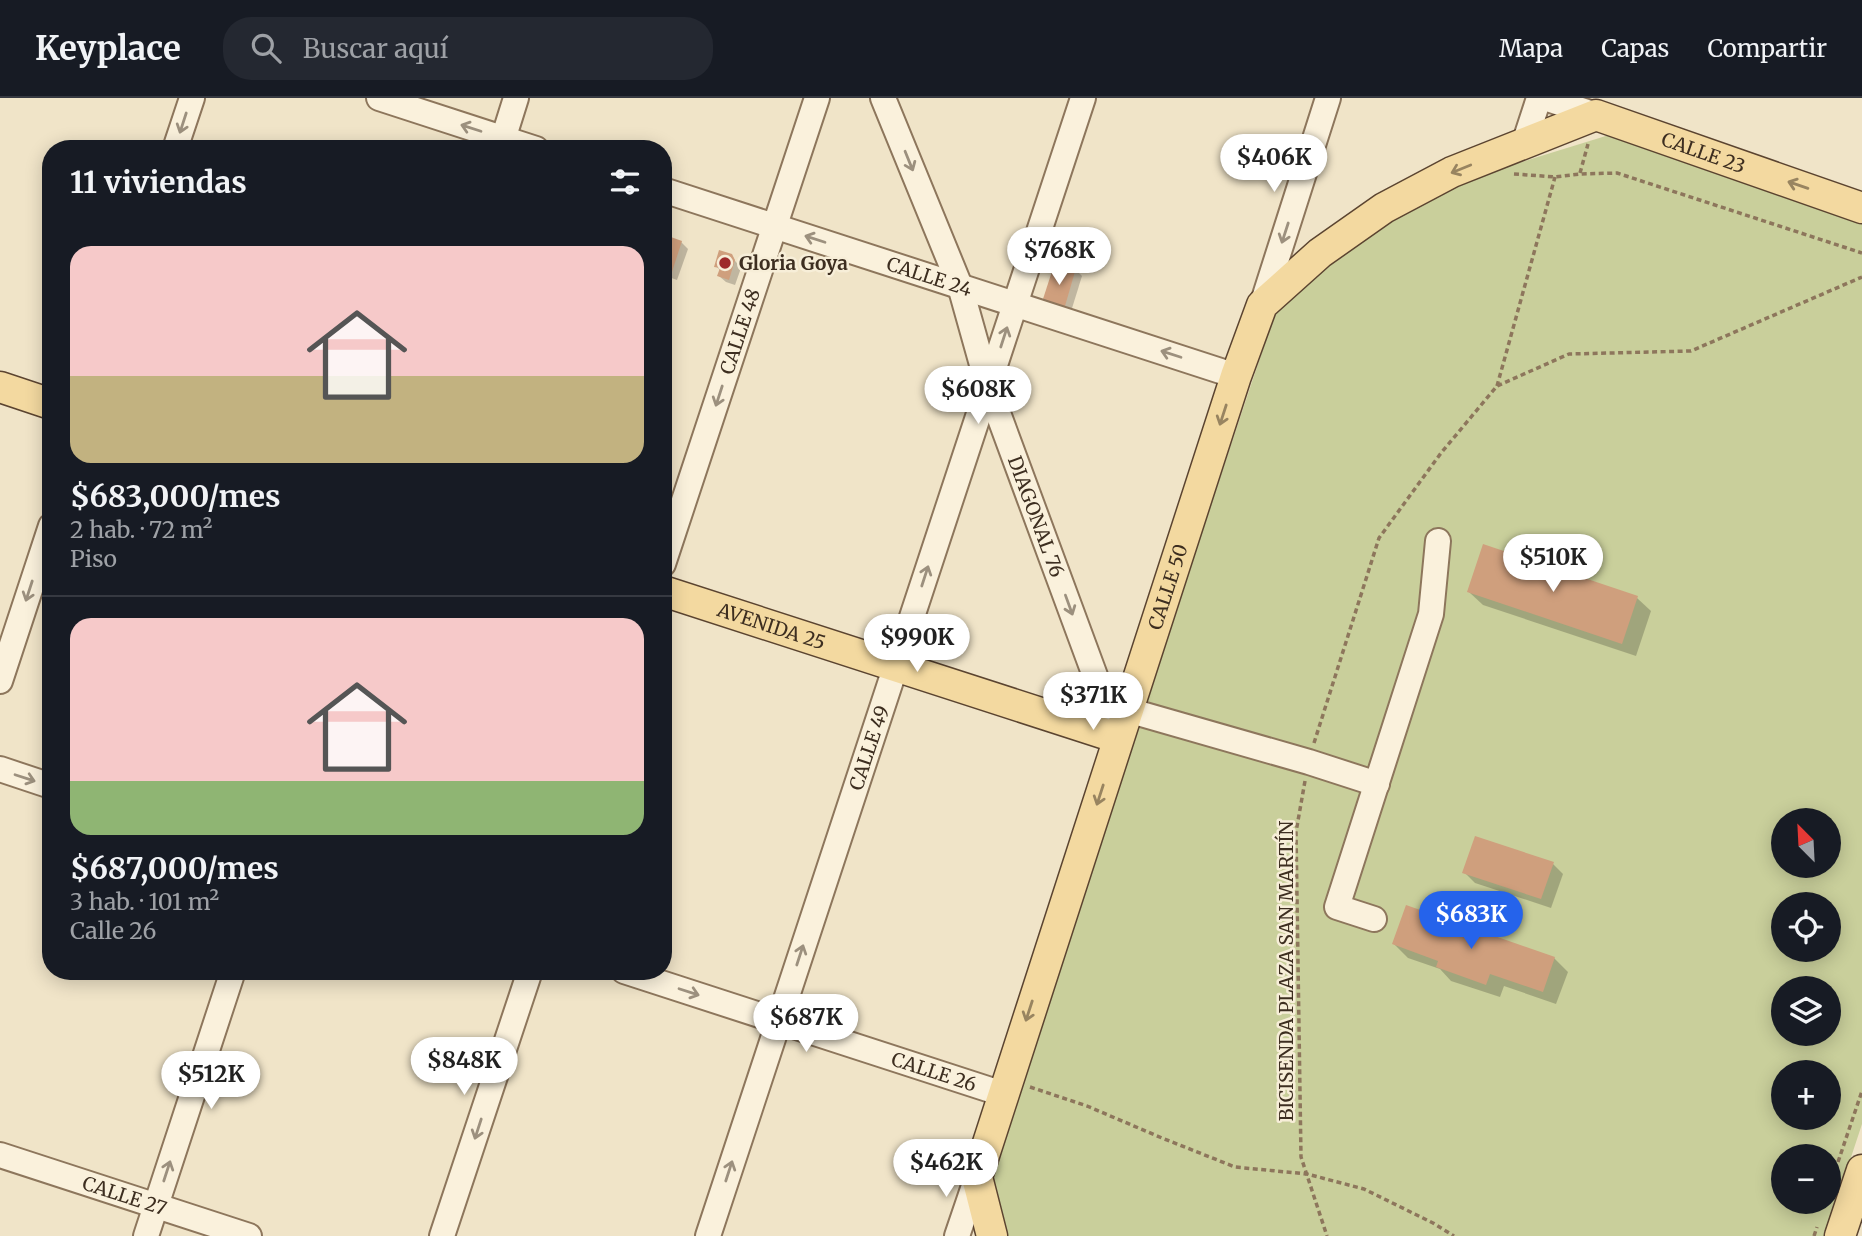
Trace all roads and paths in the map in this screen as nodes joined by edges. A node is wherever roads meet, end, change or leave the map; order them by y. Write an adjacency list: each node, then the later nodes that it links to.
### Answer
1 (192, 98): 11 (street, one-way to 11)
2 (379, 98): 12 (street, one-way to 2)
3 (516, 98): 13 (street)
4 (817, 98): 19 (street, CALLE 48)
5 (883, 98): 22 (street, DIAGONAL 76, one-way to 22)
6 (1083, 98): 23 (street, CALLE 49)
7 (1328, 98): 24 (street, CALLE 50, one-way to 24)
8 (1539, 98): 14 (street)
9 (1545, 98): 10 (street, CALLE 23)
10 (1592, 106): 14 (main road); 18 (main road, CALLE 23, one-way to 10)
11 (178, 140)
12 (491, 140)
13 (503, 140)
14 (1524, 144): 24 (main road, one-way to 24)
15 (1514, 174): 16 (path)
16 (1555, 177): 20 (path); 28 (path)
17 (672, 193): 19 (street, CALLE 24)
18 (1862, 208)
19 (775, 226): 22 (street, CALLE 24, one-way to 19); 32 (street, CALLE 48, one-way to 32)
20 (1862, 253)
21 (1862, 277): 28 (path, BICISENDA PLAZA SAN MARTÍN)
22 (960, 286): 23 (street, CALLE 24); 27 (street, DIAGONAL 76)
23 (1015, 304): 26 (street, CALLE 24, one-way to 23); 27 (street, CALLE 49, one-way to 23)
24 (1262, 305): 26 (main road, CALLE 50)
25 (0, 376): 30 (main road)
26 (1236, 376): 39 (main road, CALLE 50, one-way to 39)
27 (988, 386): 37 (street, CALLE 49, one-way to 27); 39 (street, DIAGONAL 76, one-way to 39)
28 (1497, 386): 41 (path, BICISENDA PLAZA SAN MARTÍN)
29 (0, 387): 31 (main road)
30 (42, 389)
31 (42, 401)
32 (672, 537)
33 (1438, 541): 44 (street)
34 (42, 553): 38 (street, one-way to 38)
35 (672, 594): 37 (main road, AVENIDA 25)
36 (672, 608): 37 (main road, AVENIDA 25)
37 (894, 673): 40 (main road, AVENIDA 25); 49 (street, CALLE 49, one-way to 37)
38 (0, 681)
39 (1117, 707): 40 (main road, CALLE 50); 41 (street)
40 (1116, 745): 50 (main road, CALLE 50, one-way to 50)
41 (1309, 761): 44 (street); 54 (path, BICISENDA PLAZA SAN MARTÍN)
42 (0, 769): 43 (street, one-way to 43)
43 (42, 783)
44 (1377, 784): 45 (street)
45 (1374, 919)
46 (230, 980): 56 (street, one-way to 46)
47 (527, 980): 59 (street, one-way to 59)
48 (652, 980): 49 (street, CALLE 26, one-way to 49)
49 (778, 1021): 50 (street, CALLE 26); 60 (street, CALLE 49, one-way to 49)
50 (1005, 1088): 54 (path); 55 (main road, CALLE 50)
51 (1862, 1091): 53 (path)
52 (0, 1155): 56 (street, CALLE 27)
53 (1850, 1168): 65 (main road)
54 (1307, 1174): 63 (path, BICISENDA PLAZA SAN MARTÍN); 64 (path)
55 (977, 1177): 61 (street, CALLE 50); 62 (main road)
56 (156, 1206): 57 (street); 58 (street, CALLE 27)
57 (146, 1236)
58 (249, 1236)
59 (442, 1236)
60 (708, 1236)
61 (957, 1236)
62 (992, 1236)
63 (1327, 1236)
64 (1454, 1236)
65 (1840, 1236)

